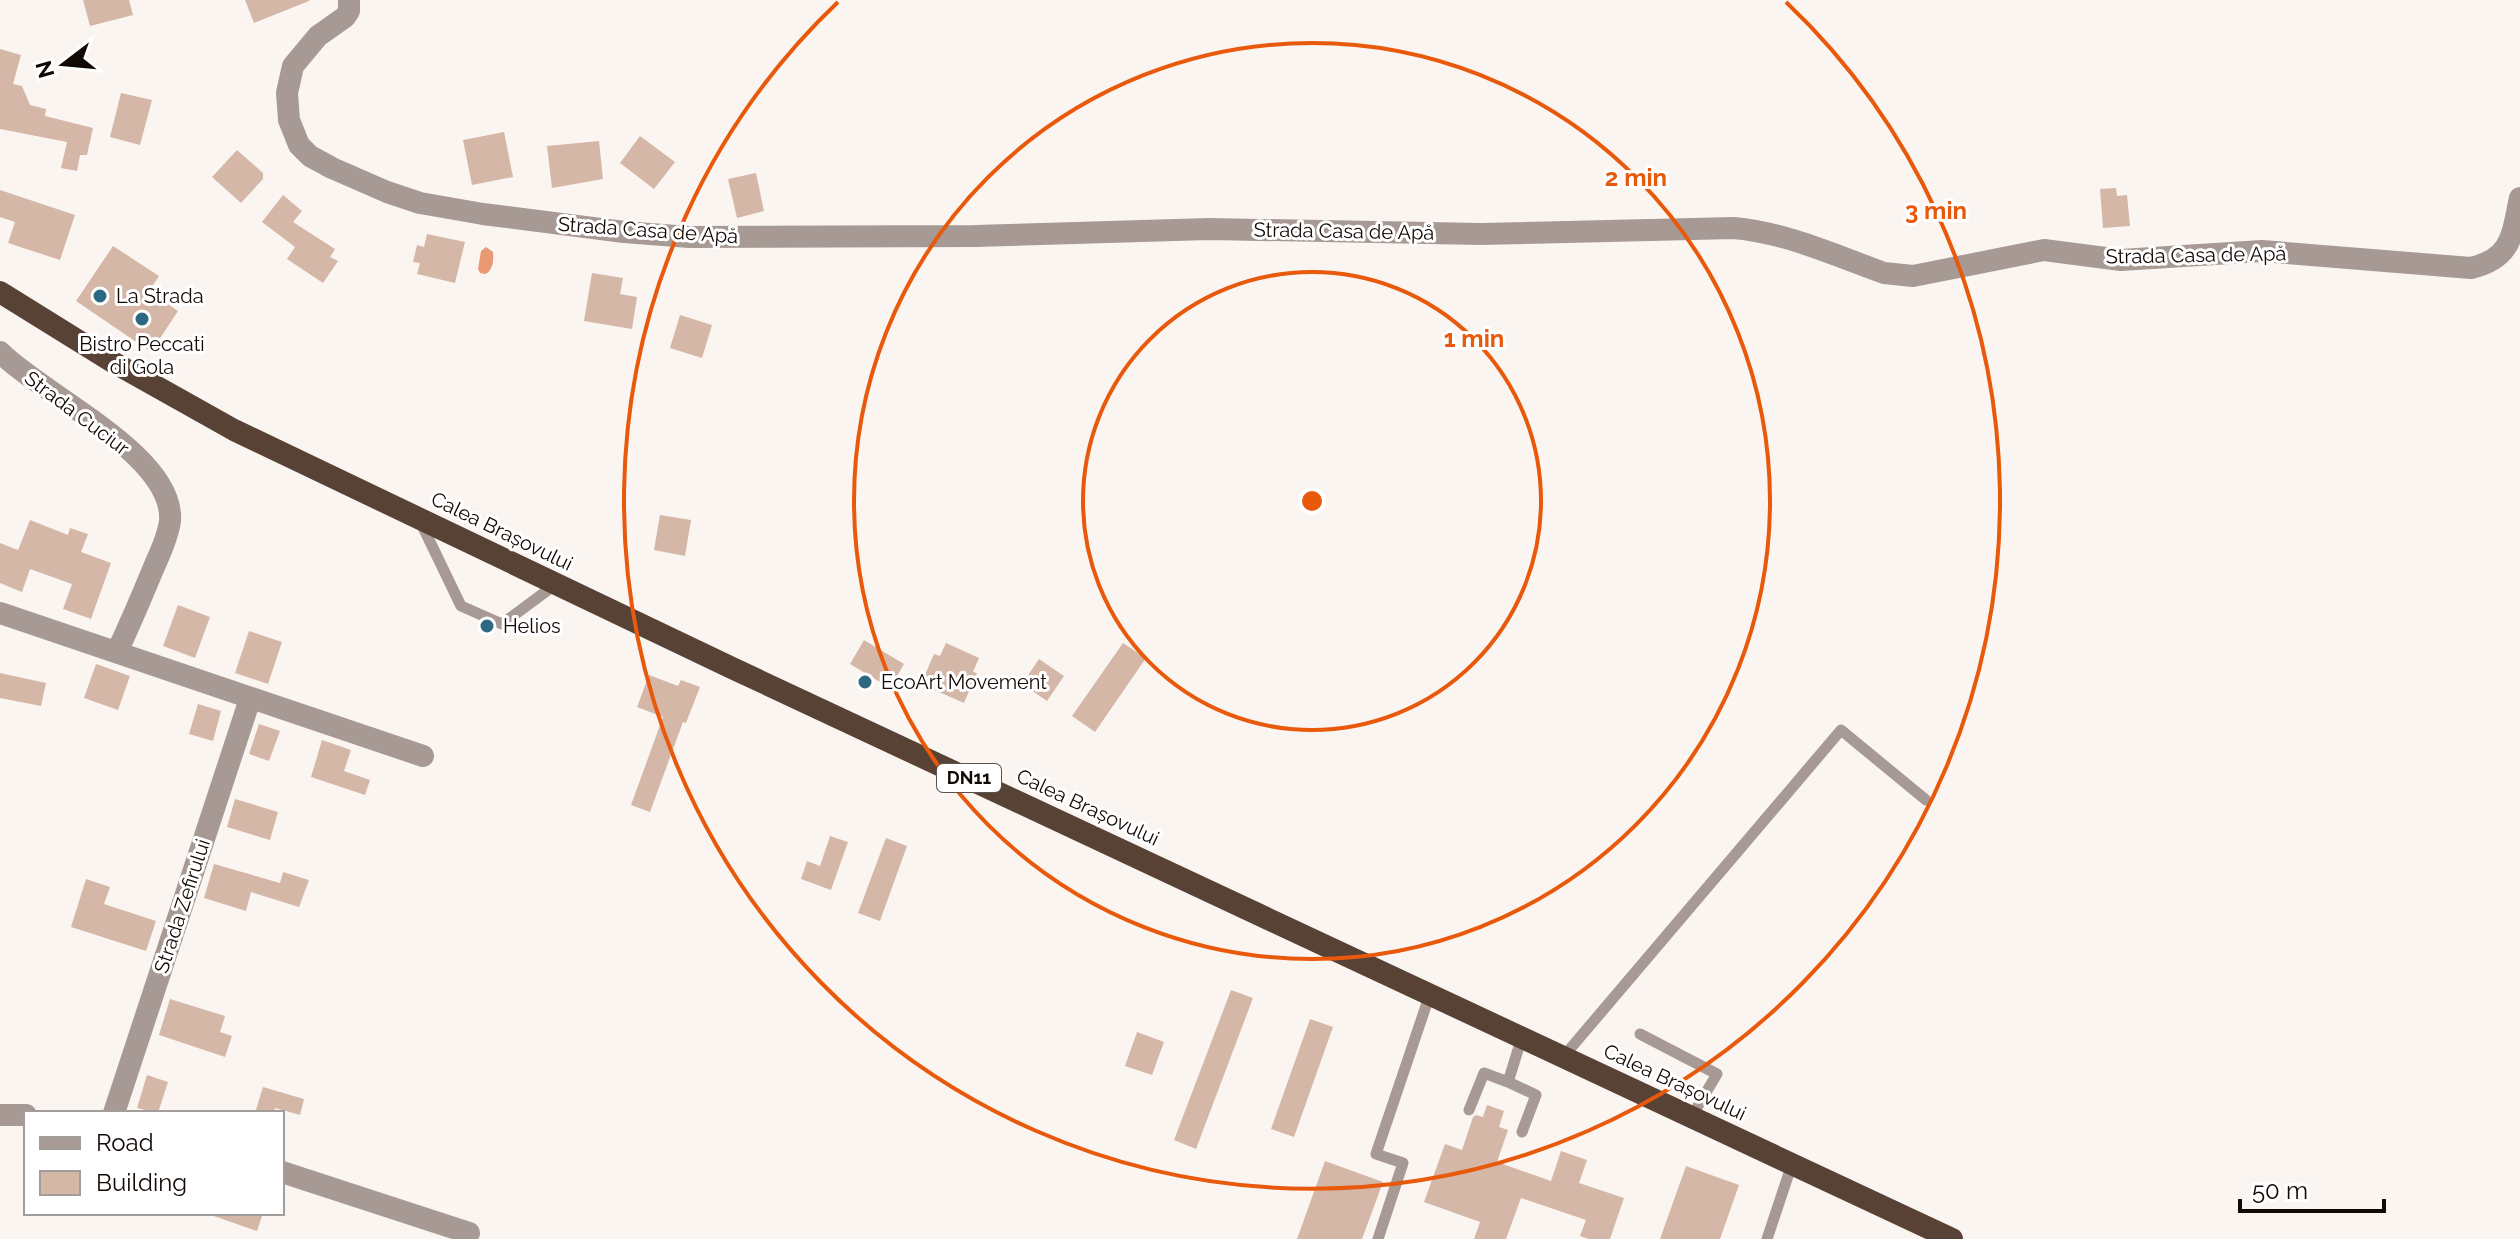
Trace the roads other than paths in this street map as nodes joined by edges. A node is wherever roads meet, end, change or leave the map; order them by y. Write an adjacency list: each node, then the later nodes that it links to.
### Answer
1 (349, 0): 2 (street, Strada Casa de Apă)
2 (2520, 198)
3 (0, 292): 5 (highway, Calea Brașovului / DN11)
4 (0, 352): 8 (street, Strada Cuciur)
5 (418, 517): 6 (highway, Calea Brașovului / DN11); 6 (lane)
6 (556, 584): 12 (highway, Calea Brașovului / DN11)
7 (0, 613): 8 (street)
8 (117, 652): 9 (street)
9 (250, 699): 10 (street); 18 (street, Strada Zefirului)
10 (423, 756)
11 (1926, 800): 15 (lane)
12 (1430, 993): 14 (highway, Calea Brașovului / DN11); 26 (lane)
13 (1640, 1034): 21 (lane)
14 (1522, 1036): 15 (highway, Calea Brașovului / DN11); 16 (lane)
15 (1564, 1056): 21 (highway, Calea Brașovului / DN11)
16 (1508, 1082): 17 (lane); 22 (lane)
17 (1469, 1110)
18 (115, 1111)
19 (0, 1115): 20 (street)
20 (24, 1115)
21 (1692, 1116): 23 (highway, Calea Brașovului / DN11)
22 (1522, 1132)
23 (1792, 1163): 27 (lane); 28 (highway, Calea Brașovului / DN11)
24 (284, 1173): 25 (street)
25 (469, 1233)
26 (1378, 1239)
27 (1767, 1239)
28 (1952, 1239)

